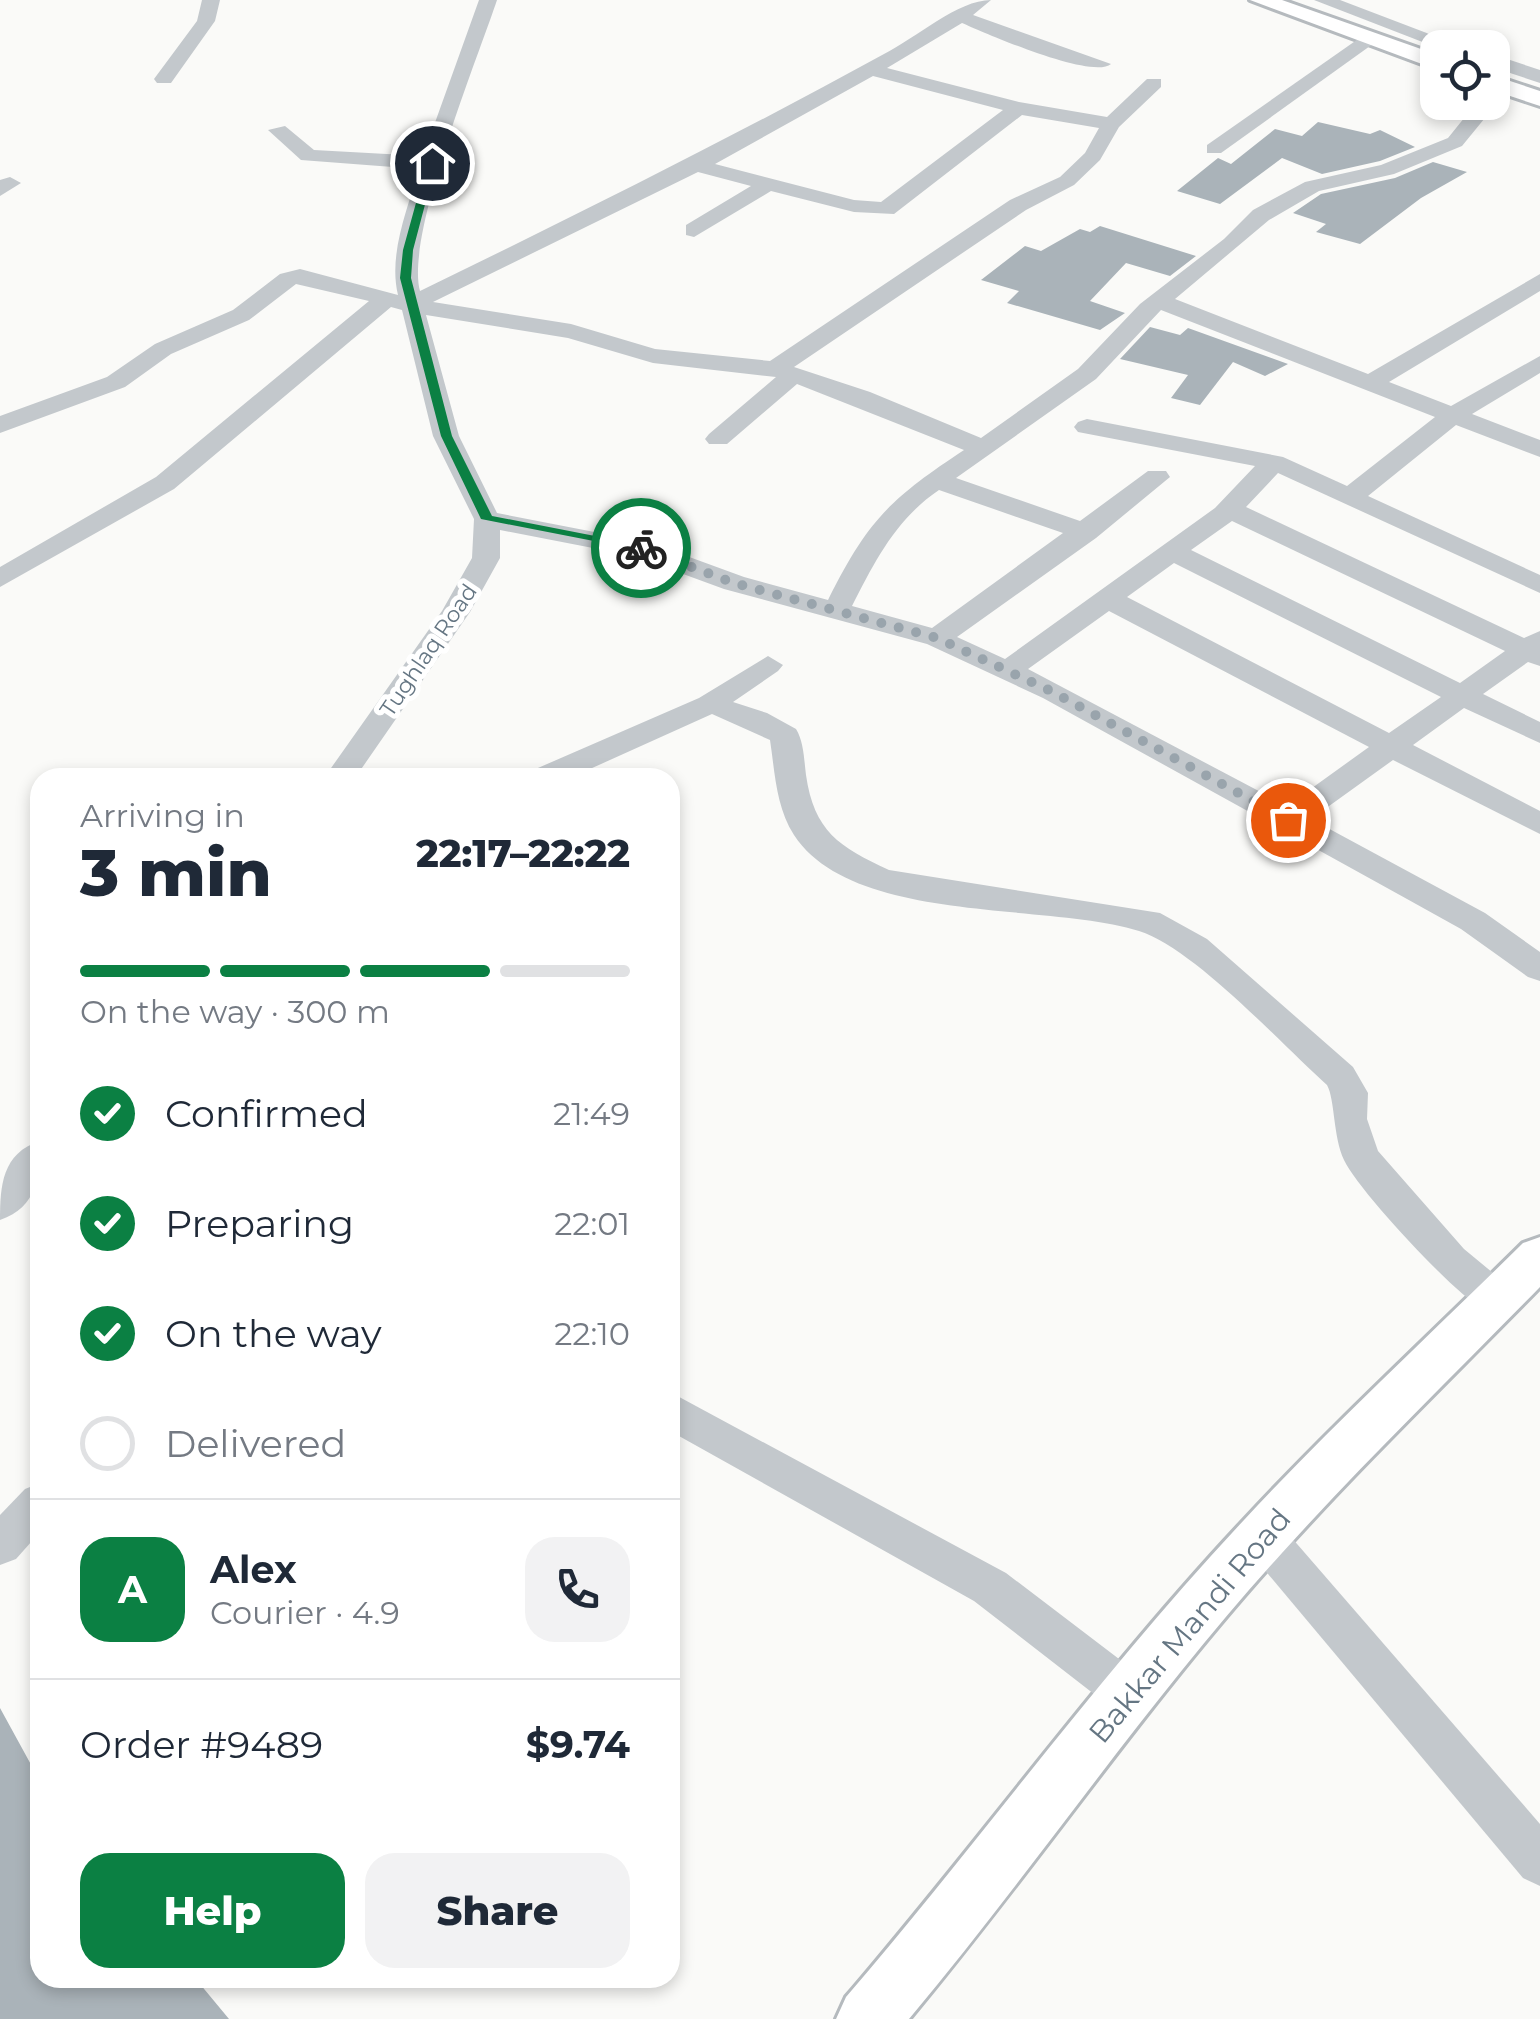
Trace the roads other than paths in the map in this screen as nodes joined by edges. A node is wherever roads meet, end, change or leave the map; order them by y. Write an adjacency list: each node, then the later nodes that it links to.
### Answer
1 (211, 0): 15 (street)
2 (488, 0): 26 (street)
3 (982, 0): 7 (street)
4 (1260, 0): 9 (street); 12 (main road)
5 (1298, 0): 10 (main road)
6 (1323, 0): 8 (street)
7 (960, 16): 13 (street); 14 (street)
8 (1420, 35)
9 (1368, 41): 11 (street); 25 (street)
10 (1420, 42)
11 (1420, 58)
12 (1420, 58)
13 (1101, 64)
14 (871, 70): 21 (street); 27 (street)
15 (164, 79)
16 (1540, 80): 17 (main road)
17 (1510, 82)
18 (1154, 83): 23 (street)
19 (1510, 90): 20 (main road)
20 (1540, 101)
21 (1018, 108): 23 (street); 28 (street)
22 (1474, 120): 32 (street)
23 (1111, 124): 35 (street)
24 (278, 130): 26 (street)
25 (1214, 149)
26 (432, 163): 33 (street)
27 (696, 165): 28 (street); 33 (street)
28 (768, 184): 29 (street)
29 (694, 230)
30 (1540, 281): 36 (street)
31 (386, 298): 33 (street); 38 (street); 51 (street)
32 (1158, 301): 36 (street); 41 (street)
33 (413, 304): 35 (street); 48 (street)
34 (1540, 364): 37 (street)
35 (785, 372): 40 (street); 41 (street)
36 (1372, 382): 37 (street)
37 (1454, 414): 42 (street); 46 (street)
38 (0, 425)
39 (1087, 427): 43 (street)
40 (718, 439)
41 (984, 449): 45 (street)
42 (1540, 449)
43 (1274, 462): 46 (street); 47 (street)
44 (1157, 477): 49 (street)
45 (937, 480): 49 (street); 54 (street)
46 (1350, 497): 52 (street)
47 (1229, 509): 50 (street); 56 (street)
48 (487, 519): 54 (street); 63 (street, Tughlaq Road)
49 (1086, 532): 55 (street)
50 (1173, 552): 53 (street); 59 (street)
51 (0, 579)
52 (1540, 585)
53 (1108, 599): 58 (street); 62 (street)
54 (836, 611): 55 (street)
55 (937, 638): 58 (street)
56 (1535, 649): 59 (street)
57 (768, 665): 60 (street)
58 (1008, 670): 65 (street)
59 (1462, 696): 61 (street); 62 (street)
60 (710, 704): 64 (street); 71 (street)
61 (1540, 734)
62 (1391, 746): 65 (street); 66 (street)
63 (346, 768)
64 (565, 768)
65 (1288, 820): 67 (street)
66 (1540, 824)
67 (1540, 969)
68 (30, 1168): 69 (street)
69 (0, 1205)
70 (1540, 1256): 71 (main road, Bakkar Mandi Road)
71 (1496, 1298): 74 (main road, Bakkar Mandi Road)
72 (680, 1416): 76 (street)
73 (30, 1512): 75 (street)
74 (1263, 1536): 76 (main road, Bakkar Mandi Road); 77 (street)
75 (1, 1541)
76 (1128, 1693): 78 (main road, Bakkar Mandi Road)
77 (1540, 1861)
78 (868, 2019)

